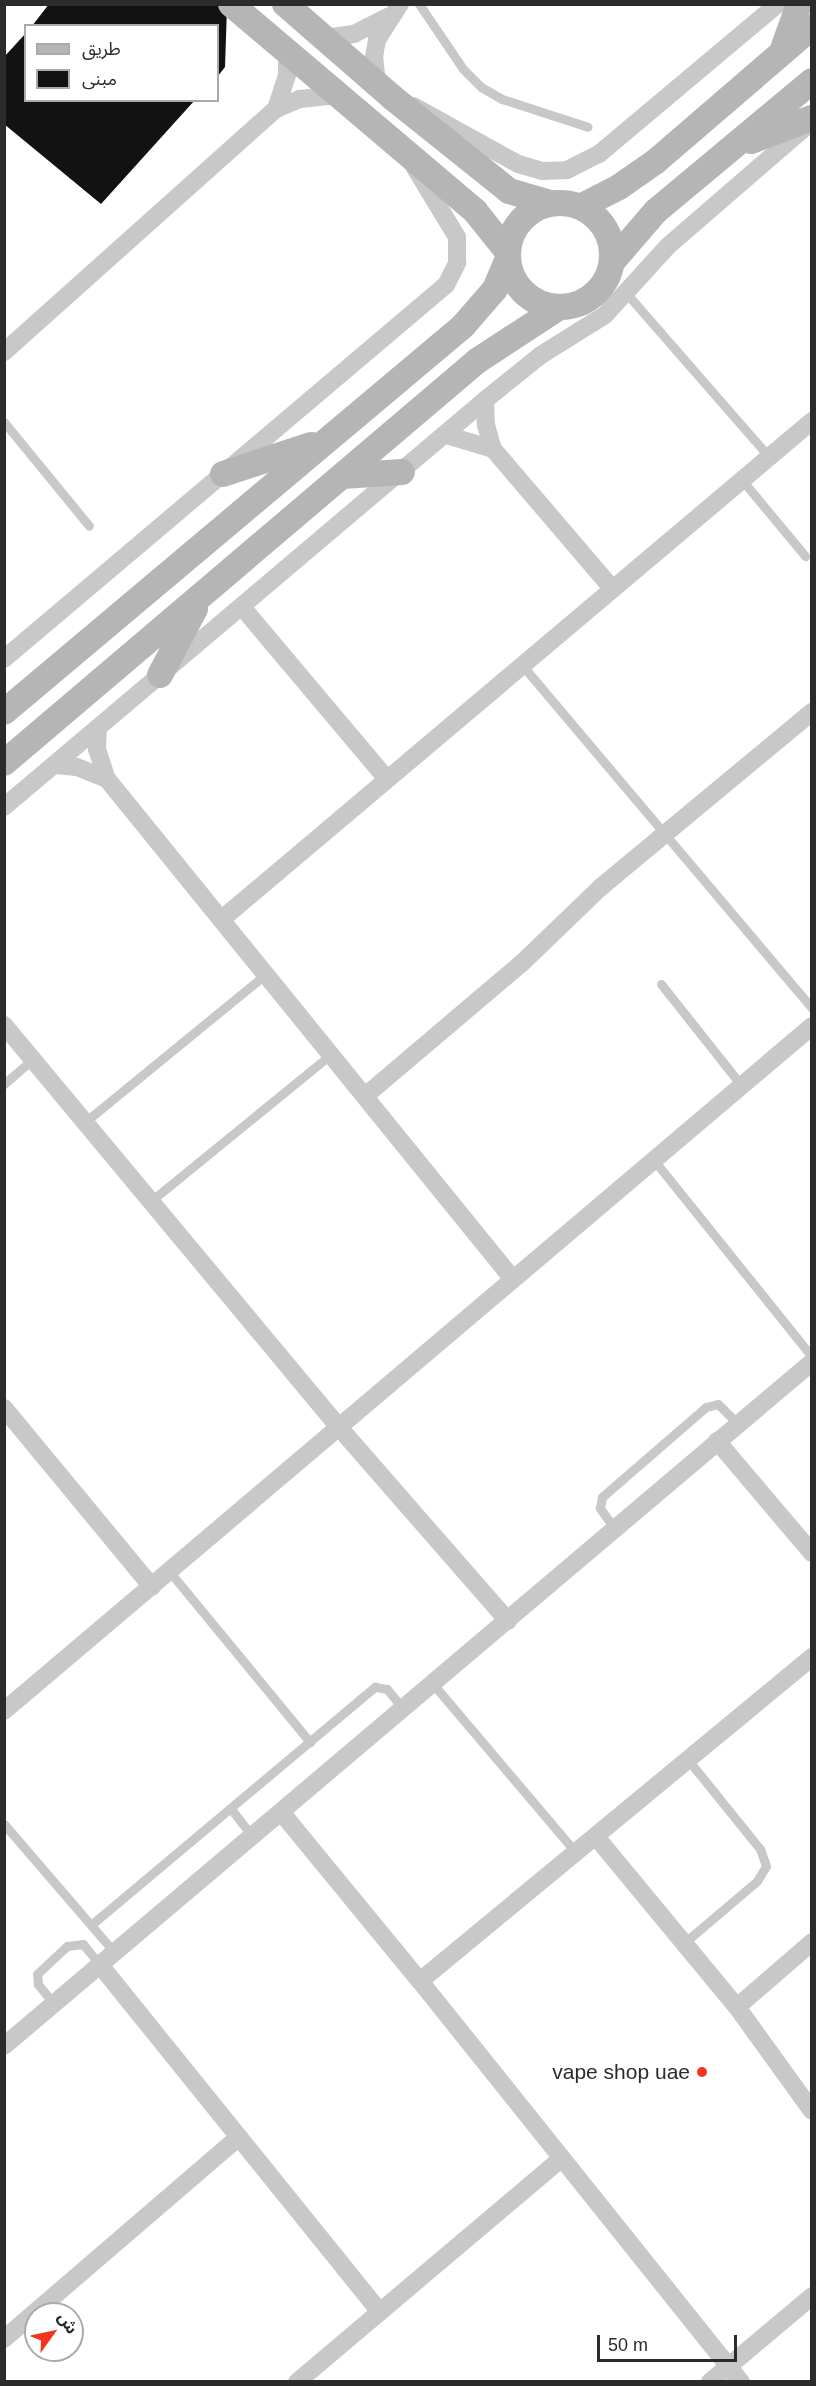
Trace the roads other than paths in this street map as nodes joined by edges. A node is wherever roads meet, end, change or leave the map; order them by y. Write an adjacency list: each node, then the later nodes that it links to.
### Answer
1 (231, 4): 9 (main road)
2 (285, 4): 8 (main road)
3 (419, 4): 17 (lane)
4 (778, 4): 12 (street)
5 (800, 4): 10 (main road)
6 (395, 10): 8 (street); 12 (street)
7 (812, 27): 10 (main road)
8 (325, 38): 12 (main road)
9 (287, 51): 13 (main road); 14 (street)
10 (783, 51): 21 (main road)
11 (812, 81): 19 (main road)
12 (385, 91): 20 (main road)
13 (338, 94): 14 (street); 18 (main road)
14 (276, 109): 26 (street)
15 (812, 118): 19 (main road)
16 (812, 122): 24 (street)
17 (588, 127)
18 (403, 149): 22 (main road); 35 (street)
19 (731, 149): 23 (main road)
20 (550, 203): 21 (main road); 22 (main road)
21 (580, 207): 23 (main road)
22 (508, 255): 25 (main road); 31 (main road)
23 (612, 262): 25 (main road)
24 (627, 294): 27 (street); 33 (lane)
25 (558, 308): 36 (main road)
26 (4, 352)
27 (485, 400): 30 (street); 32 (street)
28 (812, 421): 33 (street)
29 (4, 422): 38 (lane)
30 (446, 435): 32 (street); 34 (street)
31 (325, 440): 35 (main road); 46 (main road)
32 (493, 449): 40 (street)
33 (769, 457): 37 (street)
34 (402, 472): 36 (main road); 42 (street)
35 (223, 474): 43 (street)
36 (343, 476): 41 (main road)
37 (742, 480): 39 (lane); 40 (street)
38 (89, 526)
39 (805, 556)
40 (611, 587): 44 (street)
41 (201, 596): 45 (main road); 49 (main road)
42 (242, 607): 45 (street); 52 (street)
43 (4, 659)
44 (522, 665): 52 (street); 54 (lane)
45 (160, 675): 48 (street)
46 (4, 712)
47 (812, 712): 54 (street)
48 (98, 728): 50 (street); 51 (street)
49 (4, 763)
50 (55, 765): 51 (street); 53 (street)
51 (107, 779): 55 (street)
52 (387, 779): 55 (street)
53 (4, 807)
54 (666, 834): 58 (lane); 65 (street)
55 (222, 919): 56 (street)
56 (266, 974): 61 (street); 66 (lane)
57 (661, 984): 64 (lane)
58 (812, 1008)
59 (4, 1025): 62 (street)
60 (812, 1026): 64 (street)
61 (331, 1054): 65 (street); 68 (lane)
62 (33, 1059): 63 (lane); 66 (street)
63 (4, 1084)
64 (741, 1085): 67 (street)
65 (365, 1096): 69 (street)
66 (85, 1122): 68 (street)
67 (653, 1159): 69 (street); 70 (lane)
68 (151, 1202): 74 (street)
69 (512, 1278): 74 (street)
70 (812, 1357)
71 (812, 1362): 73 (street)
72 (4, 1408): 79 (street)
73 (738, 1424): 75 (street); 76 (lane)
74 (338, 1425): 78 (street); 80 (street)
75 (717, 1441): 76 (street); 77 (street)
76 (615, 1529): 80 (street)
77 (812, 1553)
78 (169, 1572): 79 (street); 85 (lane)
79 (152, 1587): 84 (street)
80 (508, 1621): 82 (street)
81 (812, 1657): 86 (street)
82 (433, 1684): 83 (street); 92 (lane)
83 (403, 1709): 85 (lane); 88 (street)
84 (4, 1711)
85 (310, 1742): 87 (lane)
86 (688, 1761): 91 (street); 94 (lane)
87 (231, 1809): 90 (lane); 93 (lane)
88 (281, 1812): 90 (street); 98 (street)
89 (4, 1824): 93 (lane)
90 (252, 1836): 96 (street)
91 (597, 1838): 92 (street); 94 (street)
92 (577, 1854): 98 (street)
93 (91, 1925): 96 (lane)
94 (684, 1942): 100 (street)
95 (812, 1942): 100 (street)
96 (115, 1953): 97 (street)
97 (100, 1965): 99 (street); 99 (lane); 103 (street)
98 (420, 1981): 104 (street)
99 (54, 2004): 101 (street)
100 (737, 2007): 102 (street)
101 (4, 2046)
102 (812, 2111)
103 (239, 2137): 106 (street); 107 (street)
104 (561, 2159): 106 (street); 108 (street)
105 (812, 2296): 108 (street)
106 (380, 2312): 109 (street)
107 (4, 2339)
108 (729, 2366): 110 (street); 111 (street)
109 (297, 2382)
110 (710, 2382)
111 (741, 2382)

